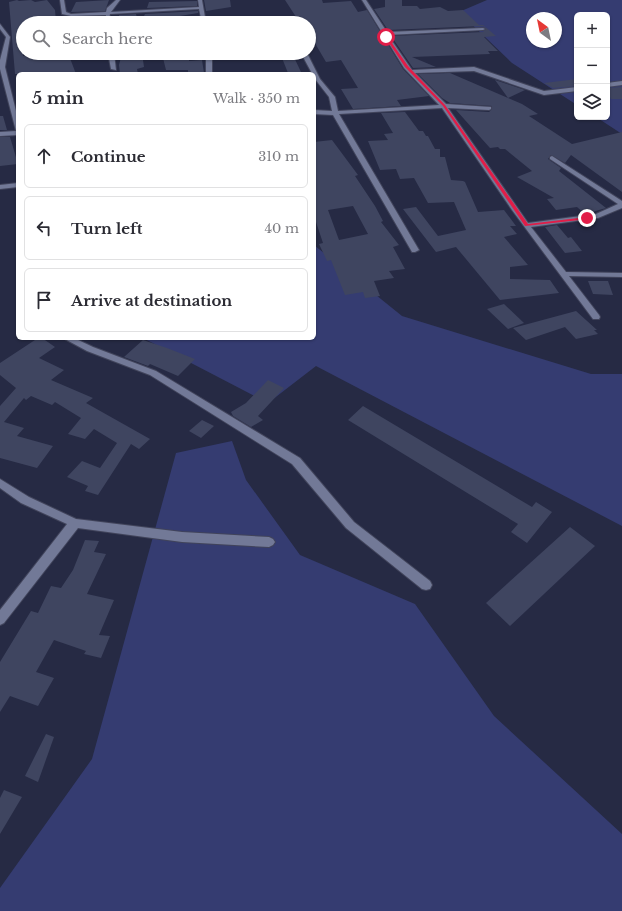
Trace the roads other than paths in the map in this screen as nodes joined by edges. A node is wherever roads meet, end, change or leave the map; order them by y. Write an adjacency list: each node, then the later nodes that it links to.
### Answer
1 (62, 0): 6 (street)
2 (118, 0): 6 (street)
3 (200, 0): 5 (street)
4 (364, 0): 11 (street)
5 (202, 8): 6 (street); 8 (street)
6 (107, 13): 7 (street)
7 (107, 16)
8 (203, 16)
9 (0, 25): 27 (street)
10 (483, 29): 11 (street)
11 (385, 34): 18 (street)
12 (112, 60): 15 (street)
13 (209, 60): 16 (street)
14 (308, 60): 17 (street)
15 (114, 69)
16 (210, 72)
17 (314, 72)
18 (411, 72): 22 (street); 23 (street)
19 (316, 75): 26 (street)
20 (622, 83): 21 (street)
21 (610, 85)
22 (574, 89)
23 (444, 106): 24 (street); 26 (street); 34 (street)
24 (489, 108)
25 (316, 112): 26 (street)
26 (335, 113): 35 (street)
27 (16, 124)
28 (16, 132): 29 (street)
29 (0, 134)
30 (552, 158): 33 (street)
31 (16, 185): 32 (street)
32 (0, 187)
33 (622, 205): 34 (street)
34 (527, 225): 36 (street)
35 (415, 250)
36 (564, 274): 37 (street); 38 (street)
37 (622, 275)
38 (596, 317)
39 (71, 340): 43 (street)
40 (0, 483): 41 (street)
41 (74, 523): 42 (street); 44 (street)
42 (269, 542)
43 (426, 585)
44 (0, 619)

